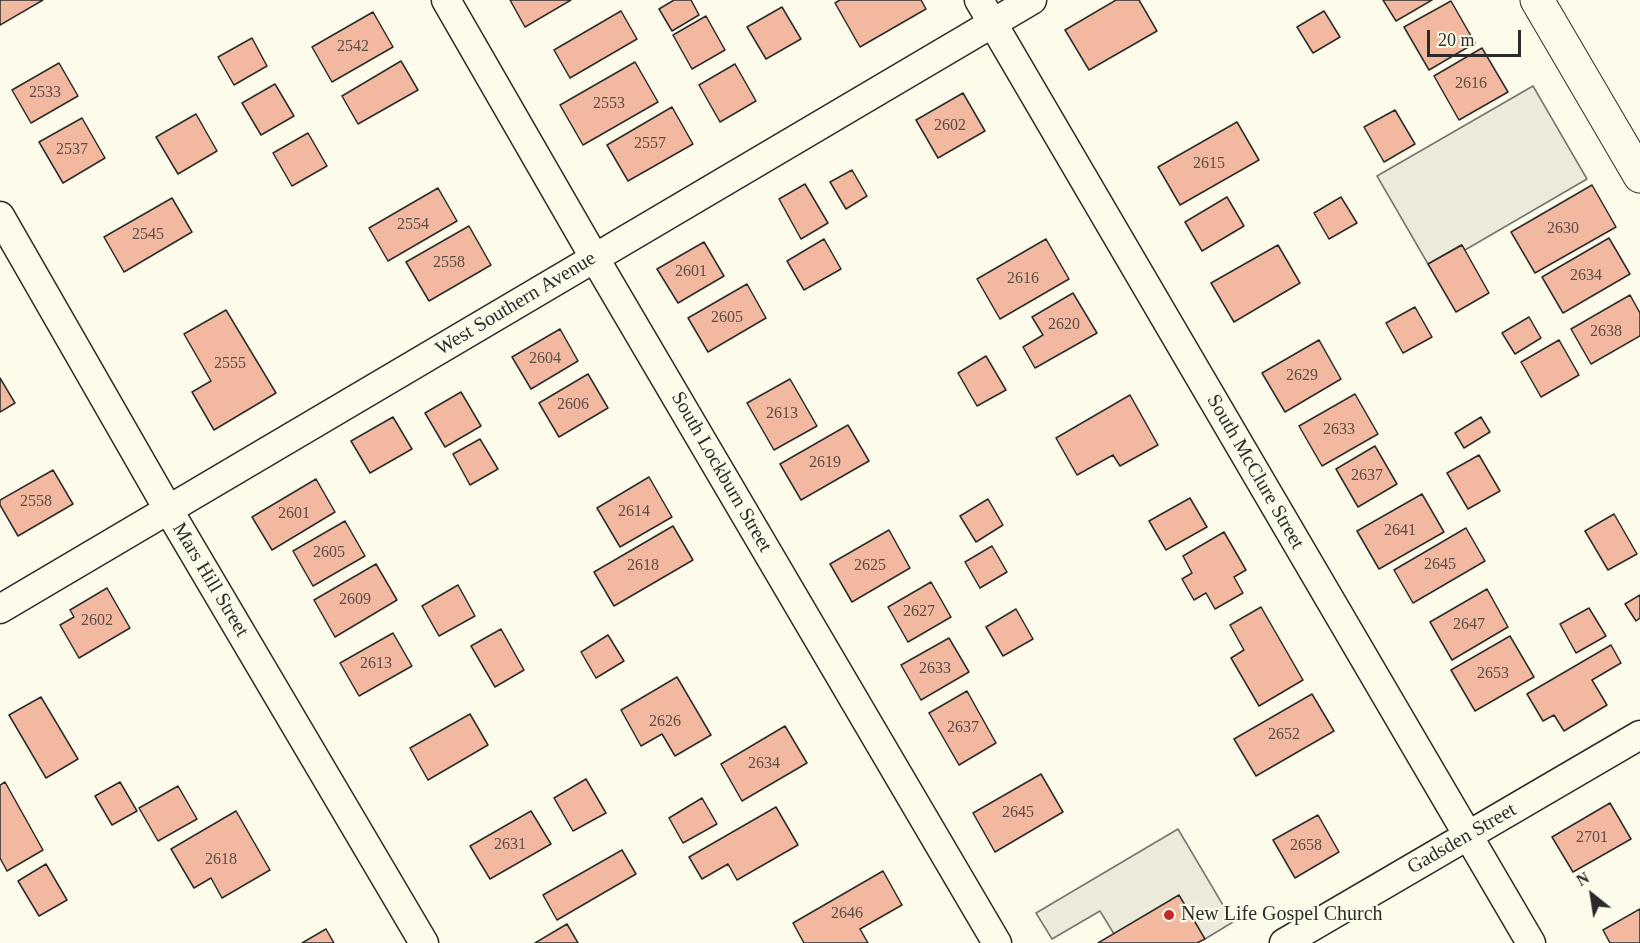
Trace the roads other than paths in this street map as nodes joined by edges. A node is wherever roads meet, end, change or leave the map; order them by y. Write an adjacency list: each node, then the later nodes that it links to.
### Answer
1 (446, 0): 7 (street, South Lockburn Street)
2 (1032, 0): 4 (street, West Southern Avenue)
3 (1537, 0): 5 (main road)
4 (986, 12): 7 (street, West Southern Avenue); 11 (street, South McClure Street)
5 (1640, 176)
6 (0, 216): 8 (street, Mars Hill Street)
7 (594, 257): 8 (street, West Southern Avenue); 13 (street, South Lockburn Street)
8 (168, 509): 9 (street, West Southern Avenue); 12 (street, Mars Hill Street)
9 (0, 609)
10 (1640, 735): 11 (street, Gadsden Street)
11 (1468, 835): 14 (street, Gadsden Street); 15 (street, South McClure Street)
12 (424, 943)
13 (997, 943)
14 (1284, 943)
15 (1531, 943)

